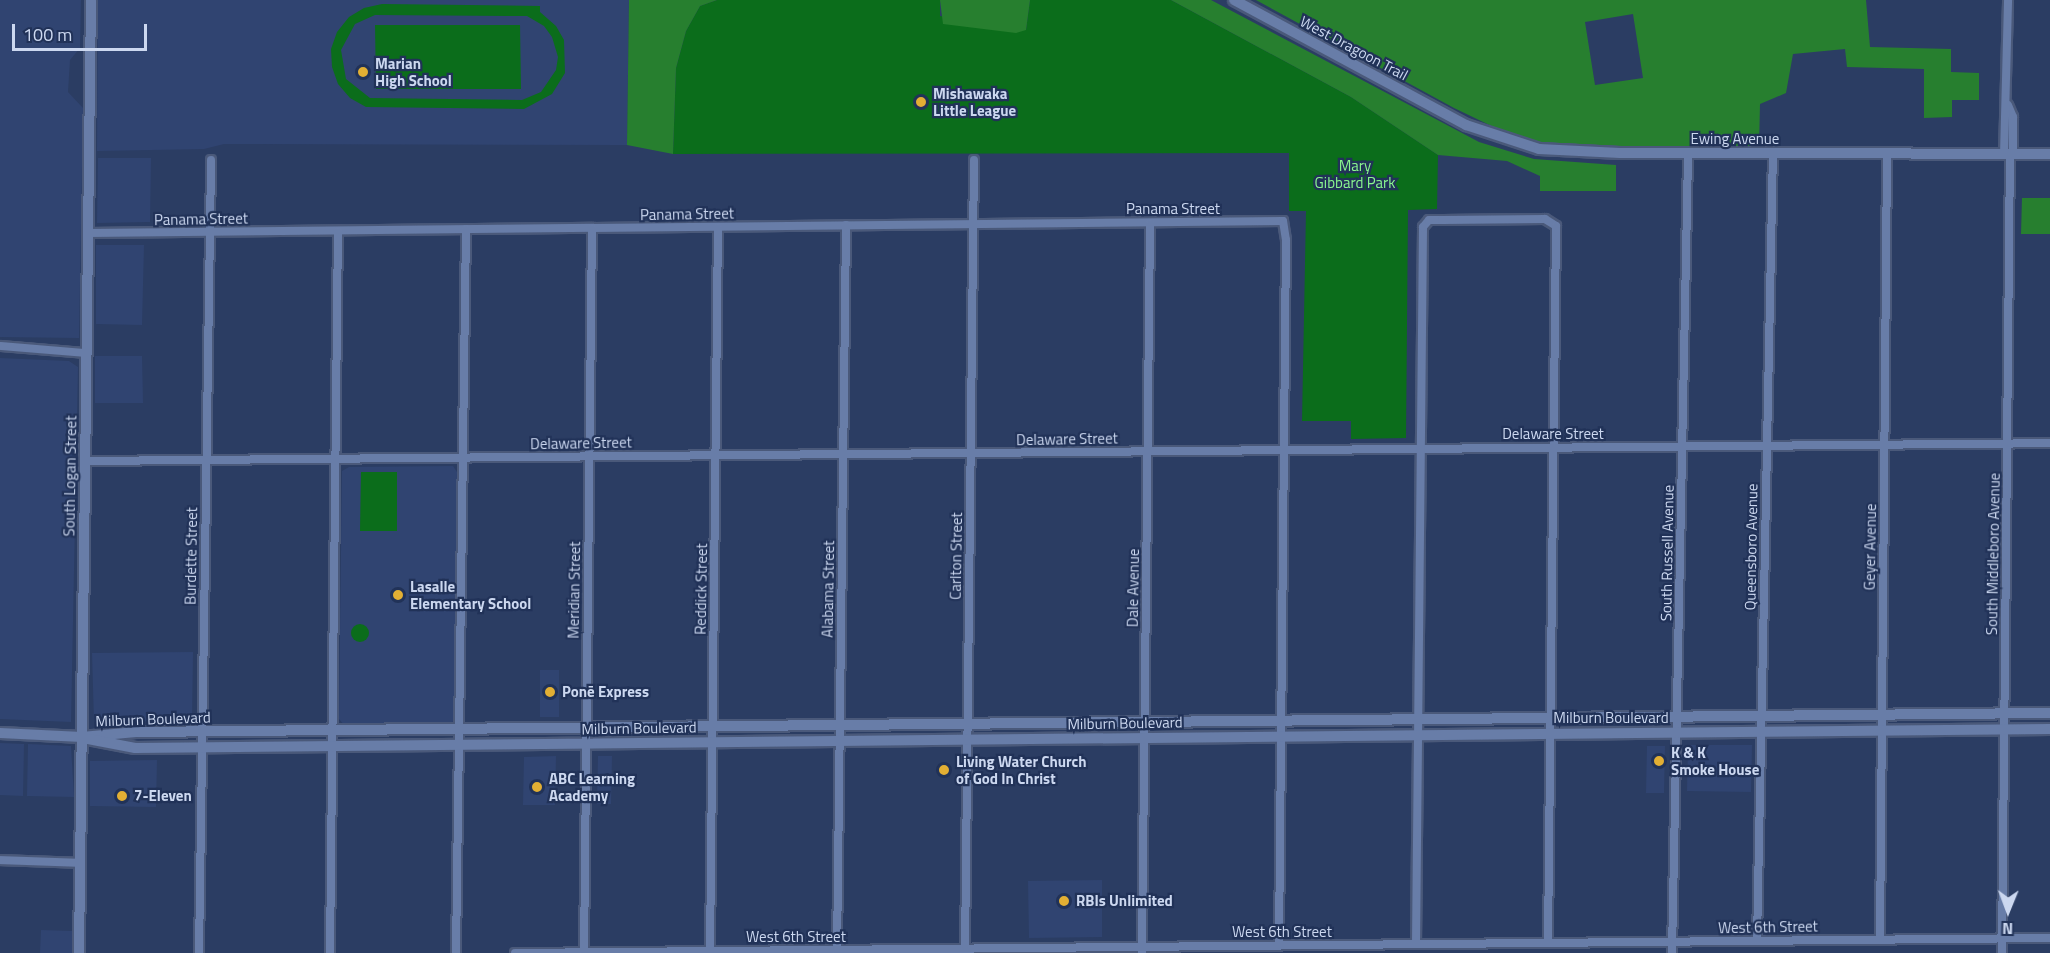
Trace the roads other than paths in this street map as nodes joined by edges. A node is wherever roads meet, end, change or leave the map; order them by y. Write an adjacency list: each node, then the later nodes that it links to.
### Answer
1 (91, 0): 20 (street, South Logan Street)
2 (1234, 0): 4 (street, West Dragoon Trail)
3 (2008, 0): 8 (street, South Middleboro Avenue)
4 (1429, 105): 5 (street, Ewing Avenue)
5 (1688, 154): 6 (street, Ewing Avenue); 27 (street, South Russell Avenue)
6 (1773, 154): 9 (street, Ewing Avenue); 26 (street, Queensboro Avenue)
7 (2050, 154): 8 (street, Ewing Avenue)
8 (2009, 155): 9 (street, Ewing Avenue); 25 (street, South Middleboro Avenue)
9 (1887, 156): 24 (street, Geyer Avenue)
10 (211, 160): 19 (street, Burdette Street)
11 (974, 160): 13 (street, Carlton Street)
12 (1150, 223): 13 (street, Panama Street); 30 (street, Panama Street); 31 (street, Dale Avenue)
13 (973, 224): 14 (street, Panama Street); 32 (street, Carlton Street)
14 (846, 225): 15 (street, Panama Street); 33 (street, Alabama Street)
15 (718, 227): 16 (street, Panama Street); 34 (street, Reddick Street)
16 (592, 228): 17 (street, Panama Street); 35 (street, Meridian Street)
17 (466, 229): 18 (street, Panama Street); 36 (street)
18 (338, 231): 19 (street, Panama Street); 37 (street)
19 (209, 232): 20 (street, Panama Street); 38 (street, Burdette Street)
20 (88, 233): 22 (street, South Logan Street)
21 (0, 346): 22 (street)
22 (86, 352): 39 (street, South Logan Street)
23 (2050, 443): 25 (street, Delaware Street)
24 (1885, 444): 25 (street, Delaware Street); 26 (street, Delaware Street); 42 (street, Geyer Avenue)
25 (2007, 444): 41 (street, South Middleboro Avenue)
26 (1767, 445): 27 (street, Delaware Street); 43 (street, Queensboro Avenue)
27 (1682, 447): 28 (street, Delaware Street); 44 (street, South Russell Avenue)
28 (1554, 448): 29 (street, Delaware Street); 29 (street); 45 (street)
29 (1421, 449): 30 (street, Delaware Street); 46 (street)
30 (1284, 450): 31 (street, Delaware Street); 47 (street)
31 (1148, 451): 32 (street, Delaware Street); 48 (street, Dale Avenue)
32 (971, 453): 33 (street, Delaware Street); 49 (street, Carlton Street)
33 (844, 454): 34 (street, Delaware Street); 50 (street, Alabama Street)
34 (717, 455): 35 (street, Delaware Street); 51 (street, Reddick Street)
35 (590, 457): 36 (street, Delaware Street); 52 (street, Meridian Street)
36 (463, 458): 37 (street, Delaware Street); 53 (street)
37 (335, 459): 38 (street, Delaware Street); 56 (street)
38 (206, 460): 39 (street, Delaware Street); 57 (street, Burdette Street)
39 (85, 461): 64 (street, South Logan Street)
40 (2050, 713): 41 (street, Milburn Boulevard)
41 (2005, 714): 42 (street, Milburn Boulevard); 54 (street, South Middleboro Avenue)
42 (1882, 715): 43 (street, Milburn Boulevard); 58 (street, Geyer Avenue)
43 (1761, 716): 44 (street, Milburn Boulevard); 59 (street, Queensboro Avenue)
44 (1676, 717): 45 (street, Milburn Boulevard); 61 (street, South Russell Avenue)
45 (1551, 718): 46 (street, Milburn Boulevard); 62 (street)
46 (1418, 719): 47 (street, Milburn Boulevard); 63 (street)
47 (1281, 721): 48 (street, Milburn Boulevard); 65 (street)
48 (1144, 722): 49 (street, Milburn Boulevard); 66 (street, Dale Avenue)
49 (967, 724): 50 (street, Milburn Boulevard); 67 (street, Carlton Street)
50 (840, 725): 51 (street, Milburn Boulevard); 68 (street, Alabama Street)
51 (713, 726): 52 (street, Milburn Boulevard); 69 (street, Reddick Street)
52 (586, 728): 53 (street, Milburn Boulevard); 70 (street, Meridian Street)
53 (459, 729): 56 (street, Milburn Boulevard); 71 (street)
54 (2005, 729): 55 (street, Milburn Boulevard); 58 (street, Milburn Boulevard); 76 (street, South Middleboro Avenue)
55 (2050, 729)
56 (332, 730): 57 (street, Milburn Boulevard); 72 (street)
57 (202, 731): 64 (street, Milburn Boulevard); 73 (street, Burdette Street)
58 (1882, 731): 59 (street, Milburn Boulevard); 78 (street, Geyer Avenue)
59 (1761, 732): 61 (street, Milburn Boulevard); 80 (street, Queensboro Avenue)
60 (0, 733): 64 (street)
61 (1676, 733): 62 (street, Milburn Boulevard); 79 (street, South Russell Avenue)
62 (1551, 734): 63 (street, Milburn Boulevard); 81 (street)
63 (1419, 735): 65 (street, Milburn Boulevard); 82 (street)
64 (82, 737): 73 (street, Milburn Boulevard); 75 (street, South Logan Street)
65 (1281, 737): 66 (street, Milburn Boulevard); 83 (street)
66 (1144, 738): 67 (street, Milburn Boulevard); 84 (street, Dale Avenue)
67 (967, 740): 68 (street, Milburn Boulevard); 86 (street, Carlton Street)
68 (840, 741): 69 (street, Milburn Boulevard); 88 (street, Alabama Street)
69 (713, 742): 70 (street, Milburn Boulevard); 85 (street, Reddick Street)
70 (585, 744): 71 (street, Milburn Boulevard); 87 (street, Meridian Street)
71 (458, 745): 72 (street, Milburn Boulevard); 92 (street)
72 (332, 746): 73 (street, Milburn Boulevard); 91 (street)
73 (202, 747): 90 (street, Burdette Street)
74 (0, 860): 75 (street)
75 (80, 863): 89 (street, South Logan Street)
76 (2003, 938): 77 (street, West 6th Street); 78 (street, West 6th Street); 95 (street, South Middleboro Avenue)
77 (2050, 938)
78 (1880, 939): 80 (street, West 6th Street)
79 (1673, 941): 80 (street, West 6th Street); 81 (street, West 6th Street); 94 (street, South Russell Avenue)
80 (1757, 941)
81 (1548, 943): 82 (street, West 6th Street)
82 (1416, 944): 83 (street, West 6th Street)
83 (1279, 945): 84 (street, West 6th Street)
84 (1142, 950): 86 (street, West 6th Street)
85 (710, 951): 87 (street, West 6th Street); 88 (street, West 6th Street)
86 (965, 951): 88 (street, West 6th Street)
87 (584, 952): 93 (street, West 6th Street)
88 (837, 952)
89 (79, 953)
90 (199, 953)
91 (330, 953)
92 (456, 953)
93 (514, 953)
94 (1672, 953)
95 (2002, 953)

